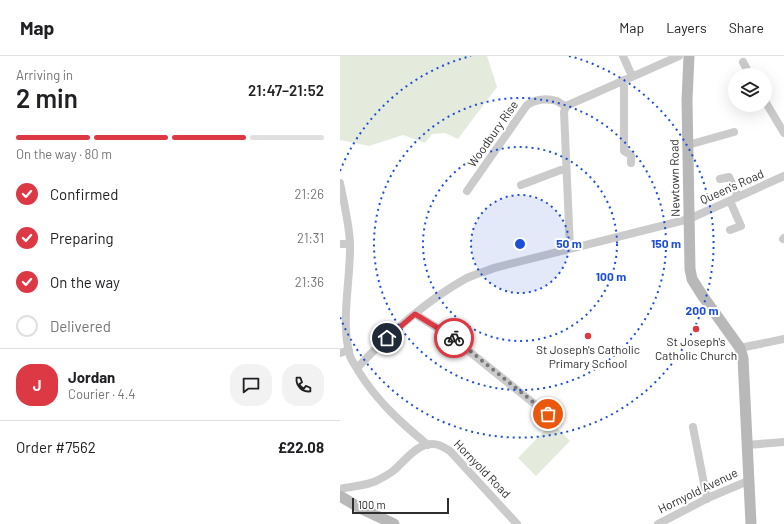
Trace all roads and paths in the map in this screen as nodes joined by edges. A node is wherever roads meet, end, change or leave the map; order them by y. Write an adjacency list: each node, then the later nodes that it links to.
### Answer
1 (623, 56): 6 (street)
2 (679, 56): 6 (street)
3 (689, 56): 11 (main road, Newtown Road)
4 (743, 62): 5 (street)
5 (746, 68)
6 (628, 78): 7 (street); 12 (street)
7 (566, 106): 13 (street); 18 (street, Woodbury Rise)
8 (772, 112): 10 (street)
9 (734, 132): 11 (street)
10 (784, 133)
11 (688, 145): 21 (main road, Newtown Road)
12 (631, 163)
13 (566, 168): 17 (street); 25 (street)
14 (784, 176): 19 (street, Queen's Road)
15 (720, 179): 19 (street)
16 (340, 183): 24 (street)
17 (521, 185)
18 (467, 191)
19 (738, 197): 20 (street, Queen's Road)
20 (730, 201): 21 (street, Queen's Road); 22 (street)
21 (689, 219): 25 (street, Queen's Road); 28 (main road, Newtown Road)
22 (730, 230)
23 (340, 244): 24 (street)
24 (350, 244): 29 (street)
25 (570, 248): 26 (street, Queen's Road)
26 (415, 314): 31 (street, Queen's Road); 32 (street)
27 (784, 339): 28 (street)
28 (740, 348): 35 (main road, Newtown Road)
29 (349, 350): 30 (street); 31 (street)
30 (340, 353)
31 (357, 368): 36 (street)
32 (548, 414)
33 (693, 427): 40 (street)
34 (784, 442): 35 (street)
35 (747, 444): 37 (main road, Newtown Road)
36 (428, 445): 38 (street); 42 (street, Hornyold Road)
37 (748, 481): 40 (street, Hornyold Avenue); 44 (main road, Newtown Road)
38 (340, 489)
39 (340, 496): 41 (main road)
40 (707, 499): 43 (street, Hornyold Avenue)
41 (394, 524)
42 (517, 524)
43 (658, 524)
44 (751, 524)

